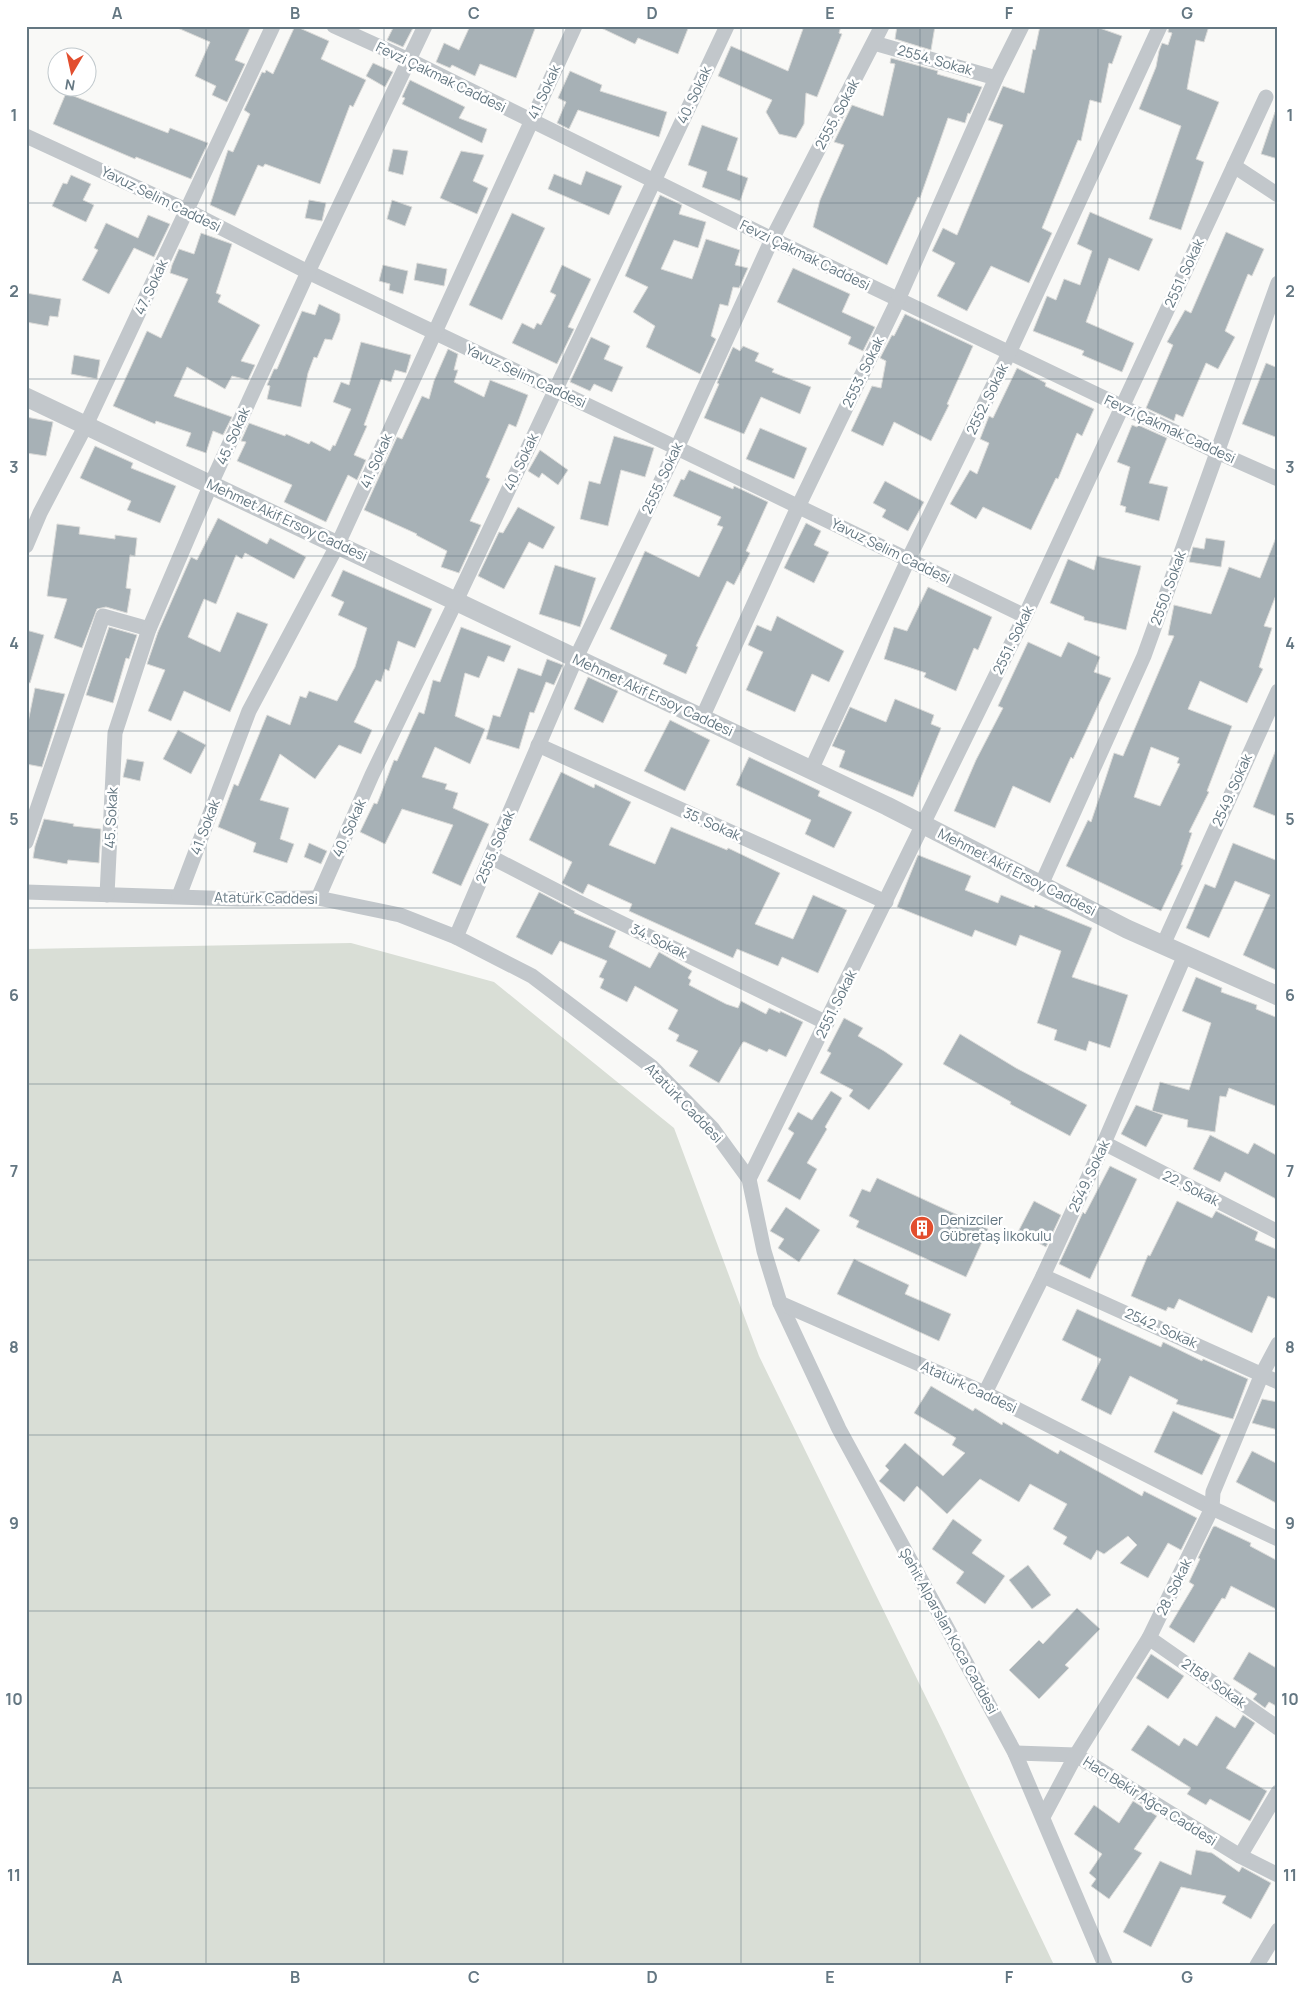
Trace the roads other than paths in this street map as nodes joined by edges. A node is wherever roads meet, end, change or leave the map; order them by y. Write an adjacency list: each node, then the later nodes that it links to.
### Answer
1 (273, 26): 18 (street, 47. Sokak)
2 (334, 26): 10 (street, Fevzi Çakmak Caddesi)
3 (425, 26): 10 (street, 45. Sokak)
4 (575, 26): 13 (street, 41. Sokak)
5 (727, 26): 16 (street, 40. Sokak)
6 (882, 26): 9 (street, 2555. Sokak)
7 (1022, 26): 11 (street, 2553. Sokak)
8 (1160, 26): 24 (street, 2552. Sokak)
9 (874, 43): 11 (street, 2554. Sokak); 19 (street, 2555. Sokak)
10 (409, 60): 13 (street, Fevzi Çakmak Caddesi); 20 (street, 45. Sokak)
11 (996, 78): 22 (street, 2553. Sokak)
12 (1266, 96): 15 (street, 2551. Sokak)
13 (531, 120): 16 (street, Fevzi Çakmak Caddesi); 23 (street, 41. Sokak)
14 (26, 136): 18 (street, Yavuz Selim Caddesi)
15 (1234, 166): 17 (street); 27 (street, 2551. Sokak)
16 (654, 181): 19 (street, Fevzi Çakmak Caddesi); 25 (street, 40. Sokak)
17 (1278, 194)
18 (186, 210): 20 (street, Yavuz Selim Caddesi); 28 (street, 47. Sokak)
19 (772, 239): 22 (street, Fevzi Çakmak Caddesi); 29 (street, 2555. Sokak)
20 (308, 272): 23 (street, Yavuz Selim Caddesi); 32 (street, 45. Sokak)
21 (1278, 283): 30 (street, 2550. Sokak)
22 (898, 300): 24 (street, Fevzi Çakmak Caddesi); 33 (street, 2553. Sokak)
23 (434, 332): 25 (street, Yavuz Selim Caddesi); 34 (street, 41. Sokak)
24 (1009, 352): 27 (street, Fevzi Çakmak Caddesi); 36 (street, 2552. Sokak)
25 (555, 389): 29 (street, Yavuz Selim Caddesi); 37 (street, 40. Sokak)
26 (26, 397): 28 (street, Mehmet Akif Ersoy Caddesi)
27 (1122, 406): 30 (street, Fevzi Çakmak Caddesi); 38 (street, 2551. Sokak)
28 (86, 425): 32 (street, Mehmet Akif Ersoy Caddesi); 35 (street, 47. Sokak)
29 (677, 448): 33 (street, Yavuz Selim Caddesi); 40 (street, 2555. Sokak)
30 (1217, 452): 31 (street, Fevzi Çakmak Caddesi); 48 (street, 2550. Sokak)
31 (1278, 479)
32 (211, 484): 34 (street, Mehmet Akif Ersoy Caddesi); 39 (street, 45. Sokak)
33 (798, 507): 36 (street, Yavuz Selim Caddesi); 42 (street, 2553. Sokak)
34 (338, 544): 37 (street, Mehmet Akif Ersoy Caddesi); 51 (street, 41. Sokak)
35 (26, 546)
36 (908, 560): 38 (street, Yavuz Selim Caddesi); 44 (street, 2552. Sokak)
37 (456, 601): 40 (street, Mehmet Akif Ersoy Caddesi); 52 (street, 40. Sokak)
38 (1025, 616): 45 (street, 2551. Sokak)
39 (149, 629): 46 (street); 50 (street, 45. Sokak)
40 (576, 658): 42 (street, Mehmet Akif Ersoy Caddesi); 43 (street, 2555. Sokak)
41 (1278, 691): 55 (street, 2549. Sokak)
42 (702, 718): 44 (street, Mehmet Akif Ersoy Caddesi)
43 (538, 745): 47 (street, 2555. Sokak); 53 (street, 35. Sokak)
44 (811, 770): 45 (street, Mehmet Akif Ersoy Caddesi)
45 (924, 824): 48 (street, Mehmet Akif Ersoy Caddesi); 53 (street, 2551. Sokak)
46 (26, 842)
47 (491, 857): 54 (street, 2555. Sokak); 58 (street, 34. Sokak)
48 (1041, 885): 55 (street, Mehmet Akif Ersoy Caddesi)
49 (26, 892): 50 (street, Atatürk Caddesi)
50 (107, 895): 51 (street, Atatürk Caddesi)
51 (179, 896): 52 (street, Atatürk Caddesi)
52 (318, 898): 54 (street, Atatürk Caddesi)
53 (886, 902): 58 (street, 2551. Sokak)
54 (456, 937): 60 (street, Atatürk Caddesi)
55 (1163, 945): 56 (street, Mehmet Akif Ersoy Caddesi)
56 (1185, 955): 57 (street, Mehmet Akif Ersoy Caddesi); 59 (street, 2549. Sokak)
57 (1278, 996)
58 (827, 1023): 60 (street, 2551. Sokak)
59 (1104, 1143): 61 (street, 22. Sokak); 62 (street, 2549. Sokak)
60 (749, 1178): 63 (street, Atatürk Caddesi)
61 (1278, 1232)
62 (1043, 1276): 65 (street, 2542. Sokak); 67 (street, 2549. Sokak)
63 (780, 1302): 67 (street, Atatürk Caddesi); 72 (street, Şehit Alparslan Koca Caddesi)
64 (1278, 1344): 65 (street, 28. Sokak)
65 (1262, 1374): 66 (street, 2542. Sokak); 68 (street, 28. Sokak)
66 (1278, 1382)
67 (985, 1393): 68 (street, Atatürk Caddesi)
68 (1212, 1508): 69 (street, Atatürk Caddesi); 70 (street, 28. Sokak)
69 (1278, 1539)
70 (1149, 1638): 71 (street, 2158. Sokak); 73 (street, 28. Sokak)
71 (1278, 1728)
72 (1016, 1753): 73 (street, Hacı Bekir Ağca Caddesi); 75 (street, Şehit Alparslan Koca Caddesi)
73 (1076, 1755): 75 (street, 28. Sokak); 76 (street, Hacı Bekir Ağca Caddesi)
74 (1278, 1792): 76 (street)
75 (1043, 1817): 79 (street, Şehit Alparslan Koca Caddesi)
76 (1240, 1856): 77 (street, Hacı Bekir Ağca Caddesi)
77 (1278, 1875)
78 (1278, 1930): 80 (street)
79 (1105, 1965)
80 (1257, 1965)

